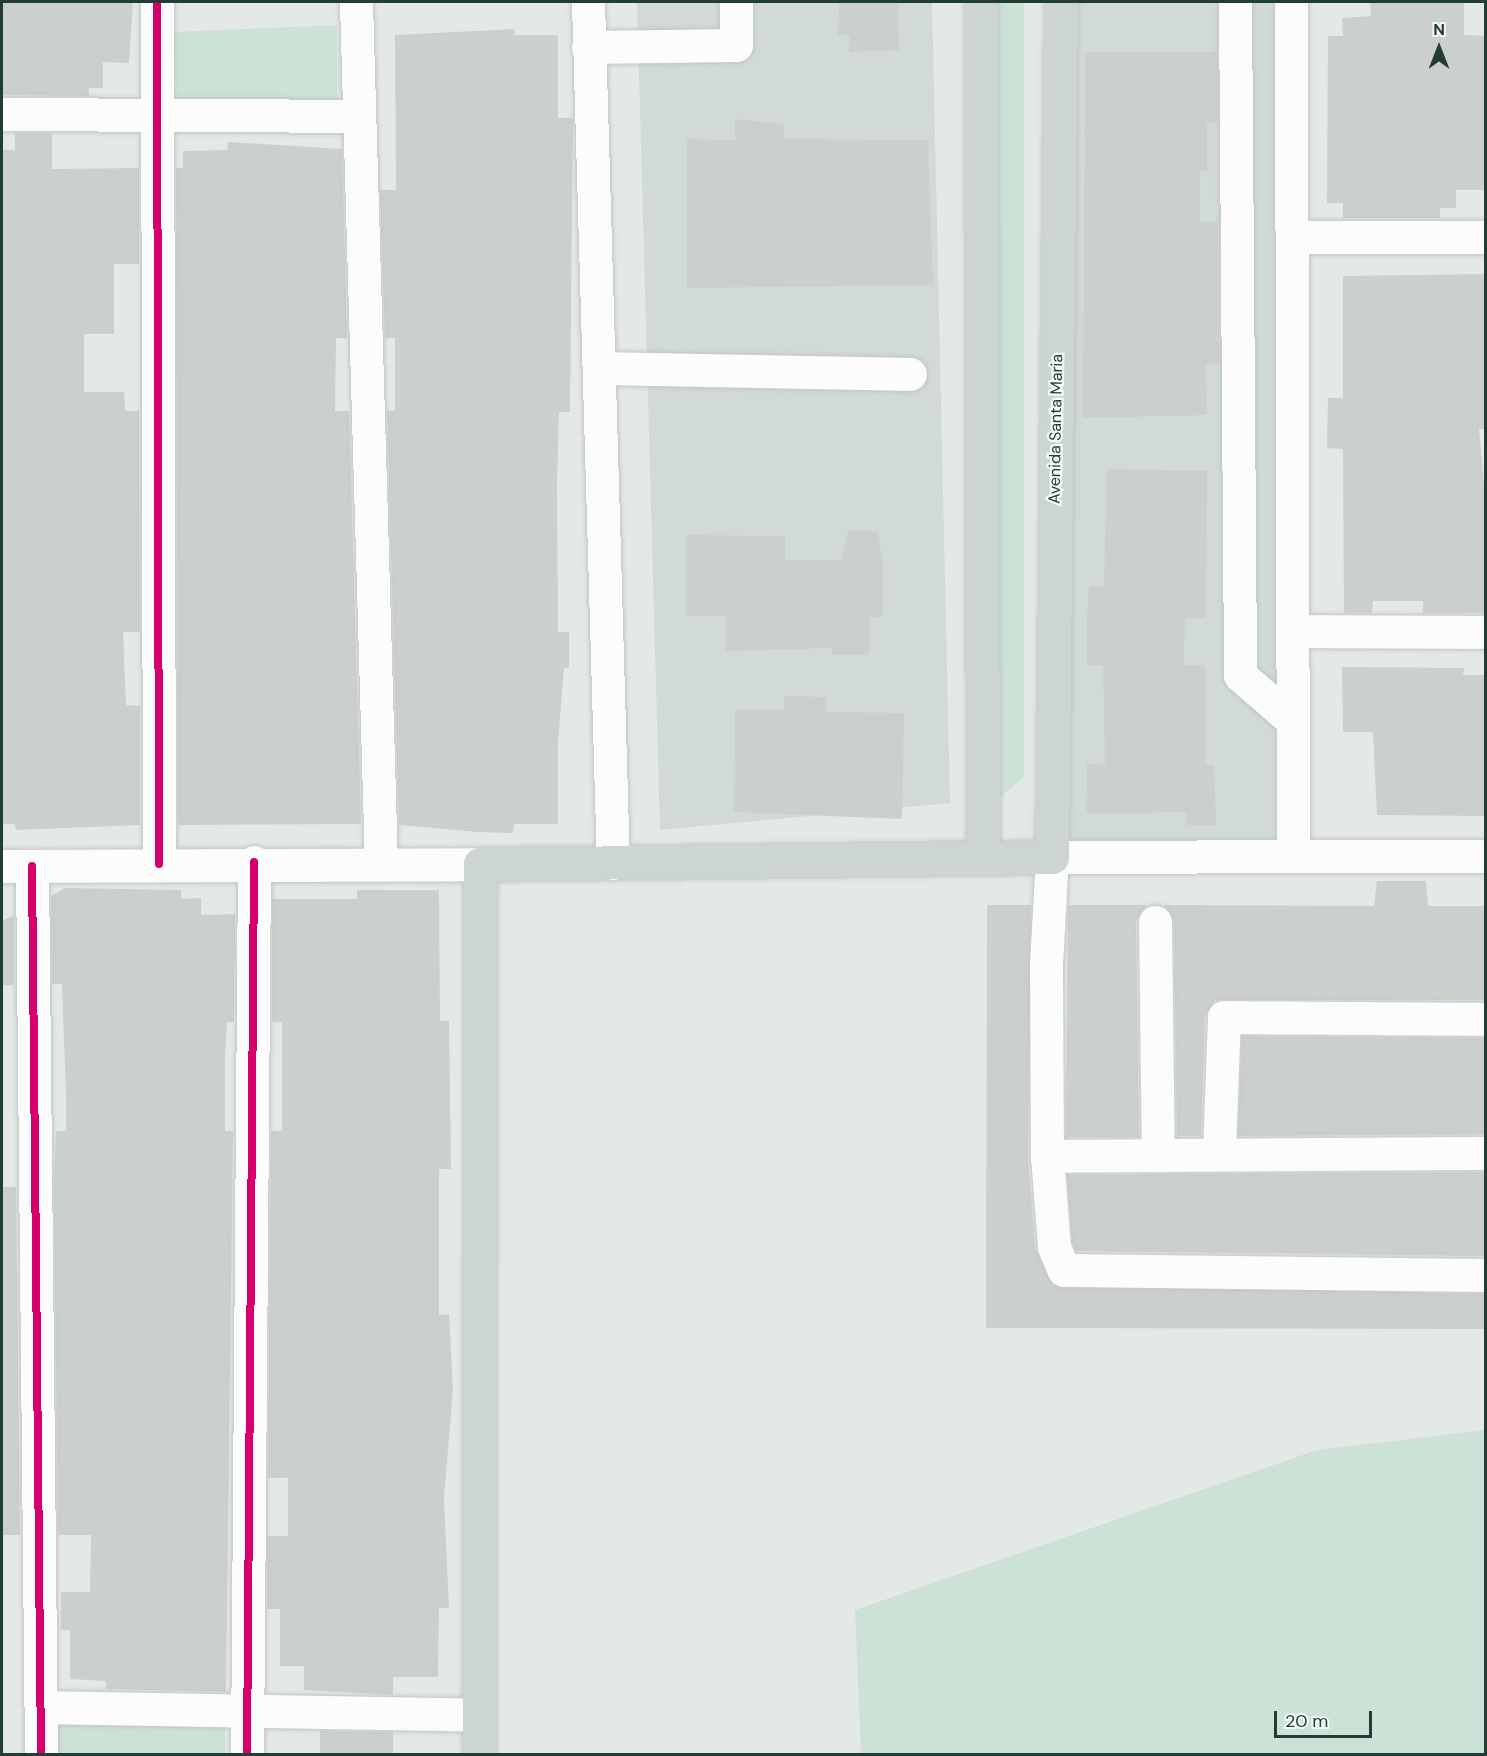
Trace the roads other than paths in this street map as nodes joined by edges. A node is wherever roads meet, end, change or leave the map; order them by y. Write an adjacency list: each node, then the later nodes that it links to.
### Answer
1 (157, 2): 11 (street)
2 (356, 2): 12 (street)
3 (588, 2): 9 (street)
4 (736, 2): 9 (street)
5 (981, 2): 20 (main road)
6 (1061, 2): 23 (main road, Avenida Santa Maria)
7 (1235, 2): 19 (street)
8 (1291, 2): 13 (street)
9 (588, 47): 15 (street)
10 (2, 114): 11 (street)
11 (158, 116): 12 (street); 27 (street)
12 (356, 116): 25 (street)
13 (1292, 237): 14 (street); 17 (street)
14 (1485, 237)
15 (603, 368): 16 (street); 26 (street)
16 (910, 374)
17 (1292, 631): 18 (street); 19 (street)
18 (1485, 632)
19 (1293, 721): 21 (street)
20 (983, 856): 23 (main road); 26 (main road)
21 (1293, 856): 22 (street); 23 (street)
22 (1485, 856)
23 (1052, 857): 35 (street)
24 (254, 862): 25 (street); 27 (street); 38 (street)
25 (381, 863): 28 (street)
26 (613, 863): 28 (main road)
27 (159, 864): 29 (street)
28 (480, 864): 39 (main road)
29 (17, 866): 37 (street)
30 (1155, 922): 32 (street)
31 (1485, 1019): 33 (street)
32 (1158, 1152): 33 (street); 35 (street)
33 (1219, 1152): 34 (street)
34 (1485, 1153)
35 (1047, 1156): 36 (street)
36 (1485, 1275)
37 (42, 1707): 38 (street); 40 (street)
38 (246, 1708): 39 (street); 41 (street)
39 (479, 1715): 42 (main road)
40 (41, 1755)
41 (248, 1755)
42 (479, 1755)

